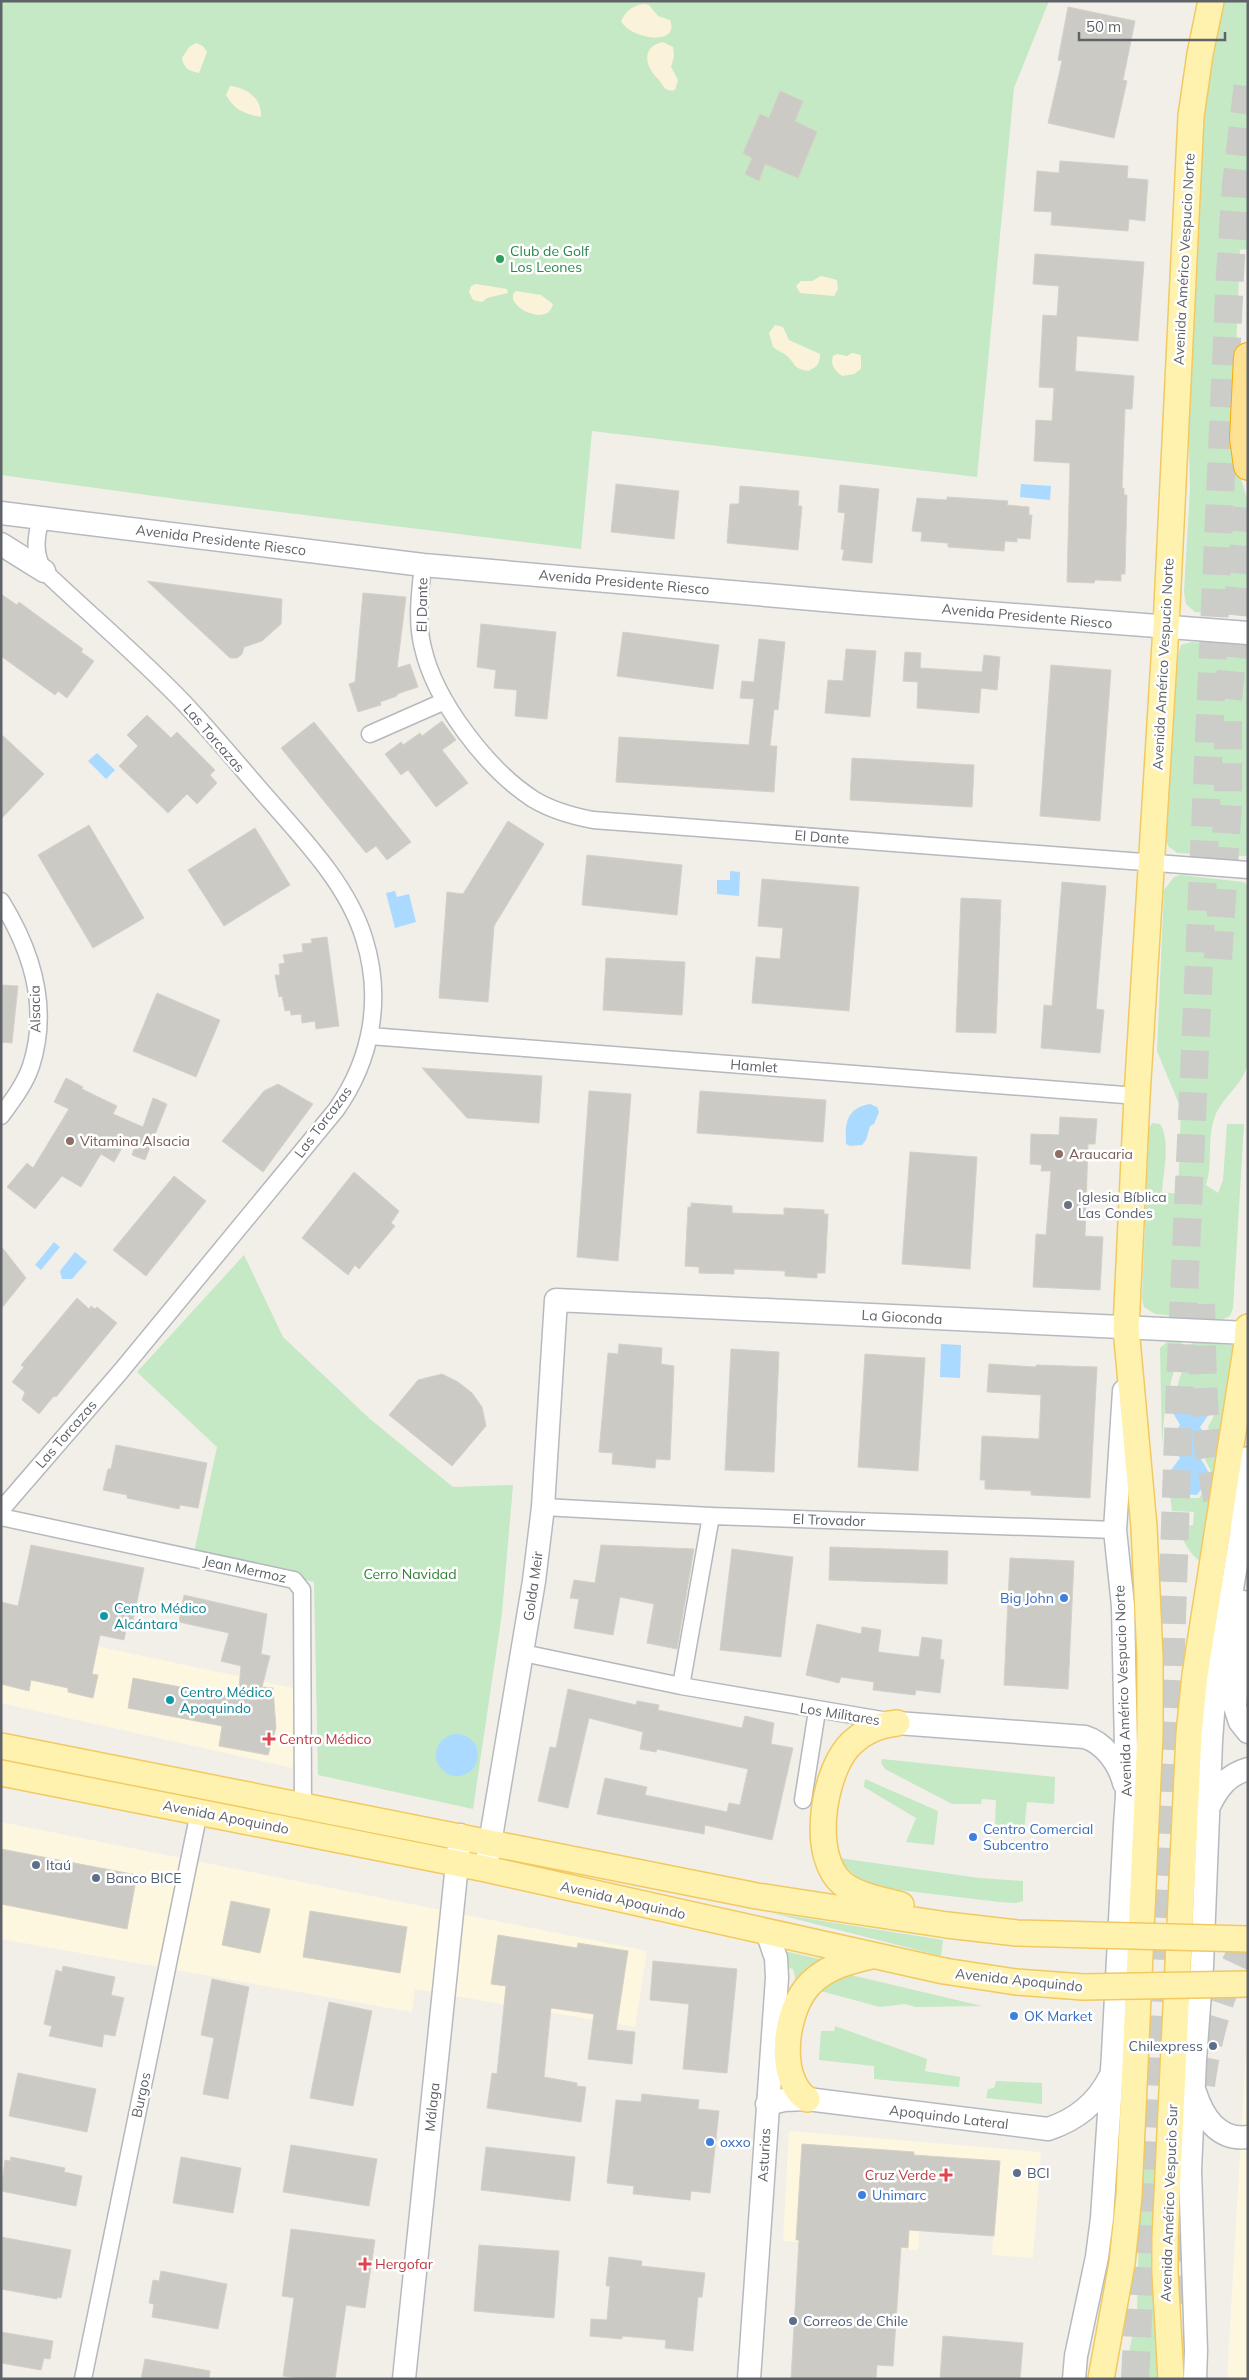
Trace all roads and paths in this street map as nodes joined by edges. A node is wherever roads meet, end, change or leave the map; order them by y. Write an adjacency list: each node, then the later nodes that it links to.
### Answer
1 (1211, 1): 9 (main road, Avenida Américo Vespucio Norte)
2 (1248, 357): 3 (highway)
3 (1248, 466)
4 (1, 513): 5 (street, Avenida Presidente Riesco)
5 (41, 518): 7 (street, Avenida Presidente Riesco); 8 (street, Las Torcazas)
6 (1, 544): 8 (street)
7 (423, 565): 9 (street, Avenida Presidente Riesco); 11 (street, El Dante)
8 (44, 571): 16 (street, Las Torcazas)
9 (1166, 627): 10 (street, Avenida Presidente Riesco); 13 (main road, Avenida Américo Vespucio Norte)
10 (1248, 633)
11 (445, 701): 12 (street); 13 (street, El Dante)
12 (370, 734)
13 (1152, 862): 14 (street, El Dante); 17 (main road, Avenida Américo Vespucio Norte)
14 (1248, 870)
15 (1, 901): 18 (street, Alsacia)
16 (370, 1036): 17 (street, Hamlet); 24 (street, Las Torcazas)
17 (1137, 1096): 20 (main road, Avenida Américo Vespucio Norte)
18 (1, 1116)
19 (556, 1300): 20 (street, La Gioconda); 23 (street, Golda Meir)
20 (1126, 1328): 21 (street, La Gioconda); 27 (street, Avenida Américo Vespucio Norte); 61 (main road, Avenida Américo Vespucio Norte)
21 (1247, 1340): 51 (main road)
22 (1248, 1458): 28 (street)
23 (543, 1507): 25 (street, El Trovador); 29 (street, Golda Meir)
24 (1, 1510)
25 (711, 1516): 27 (street, El Trovador); 30 (street)
26 (1, 1517): 39 (street, Jean Mermoz)
27 (1115, 1530): 37 (street, Avenida Américo Vespucio Norte)
28 (1241, 1534): 33 (street); 40 (street)
29 (523, 1653): 30 (street, Los Militares); 43 (street, Golda Meir)
30 (681, 1686): 31 (street, Los Militares)
31 (817, 1711): 32 (street, Los Militares); 38 (street)
32 (897, 1722): 37 (street, Los Militares); 46 (main road)
33 (1244, 1727)
34 (1, 1746): 39 (main road, Avenida Apoquindo)
35 (1248, 1769): 40 (street)
36 (1, 1773): 41 (main road, Avenida Apoquindo)
37 (1127, 1796): 52 (street, Avenida Américo Vespucio Norte)
38 (802, 1800)
39 (303, 1806): 42 (main road, Avenida Apoquindo)
40 (1209, 1807): 51 (street)
41 (199, 1812): 44 (main road, Avenida Apoquindo); 57 (street, Burgos)
42 (460, 1835): 43 (main road, Avenida Apoquindo); 44 (street, Málaga)
43 (490, 1842): 45 (street, Golda Meir); 46 (main road, Avenida Apoquindo)
44 (457, 1863): 45 (main road, Avenida Apoquindo); 58 (street, Málaga)
45 (486, 1869): 47 (main road, Avenida Apoquindo)
46 (940, 1924): 48 (main road, Avenida Apoquindo, bridge)
47 (767, 1932): 49 (main road, Avenida Apoquindo); 55 (street, Asturias)
48 (1248, 1939)
49 (874, 1956): 50 (main road, Avenida Apoquindo, bridge); 54 (main road)
50 (1248, 1984)
51 (1184, 2059): 53 (street, Avenida Américo Vespucio Sur); 62 (main road, Avenida Américo Vespucio Sur)
52 (1111, 2076): 54 (street, Apoquindo Lateral); 60 (street)
53 (1193, 2086): 56 (street); 63 (street, Avenida Américo Vespucio Sur)
54 (807, 2099): 55 (street, Apoquindo Lateral)
55 (767, 2104): 59 (street, Asturias)
56 (1248, 2137)
57 (83, 2379)
58 (404, 2379)
59 (749, 2379)
60 (1074, 2379)
61 (1101, 2379)
62 (1172, 2379)
63 (1195, 2379)

